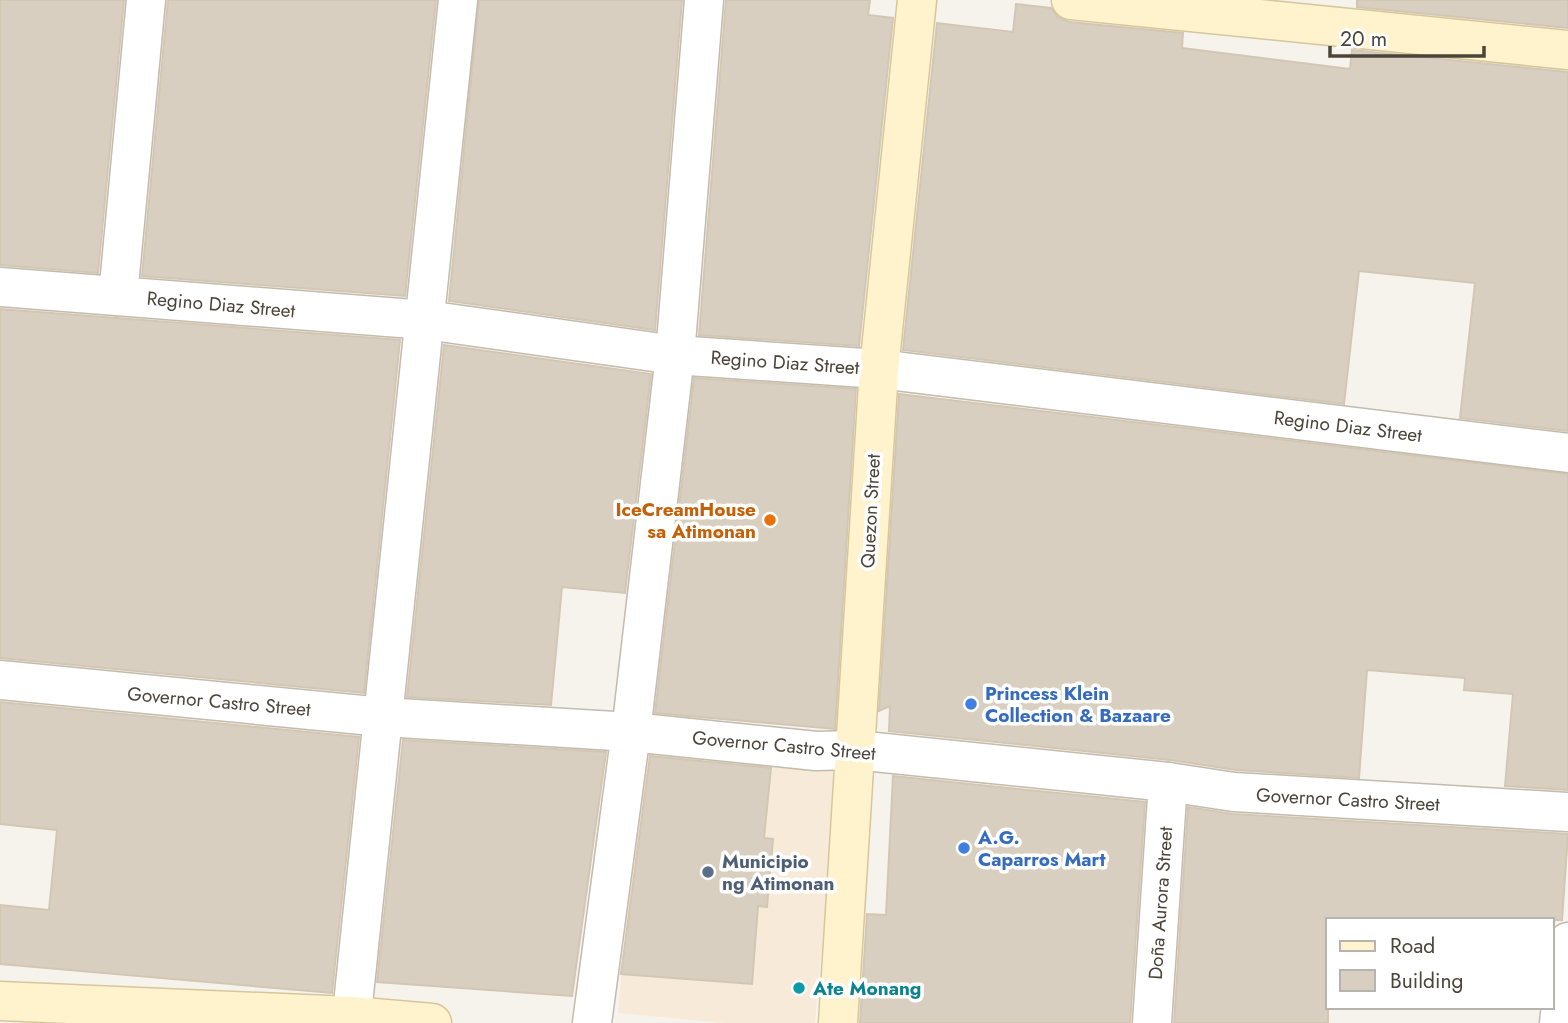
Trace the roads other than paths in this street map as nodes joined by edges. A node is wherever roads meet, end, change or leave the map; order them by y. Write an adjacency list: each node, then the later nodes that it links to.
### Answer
1 (146, 0): 8 (street)
2 (458, 0): 9 (street)
3 (704, 0): 10 (street)
4 (917, 0): 11 (street, Quezon Street)
5 (1071, 0): 6 (street)
6 (1568, 50)
7 (0, 288): 8 (street, Regino Diaz Street)
8 (118, 296): 9 (street, Regino Diaz Street)
9 (426, 320): 10 (street, Regino Diaz Street); 14 (street)
10 (675, 355): 11 (street, Regino Diaz Street); 15 (street)
11 (878, 369): 12 (street, Regino Diaz Street); 16 (street, Quezon Street)
12 (1568, 453)
13 (0, 680): 14 (street, Governor Castro Street)
14 (383, 717): 15 (street, Governor Castro Street); 21 (street)
15 (631, 732): 16 (street, Governor Castro Street); 23 (street)
16 (855, 750): 17 (street, Governor Castro Street); 24 (street, Quezon Street)
17 (1168, 782): 18 (street, Governor Castro Street); 25 (street, Doña Aurora Street)
18 (1568, 812)
19 (1568, 942): 26 (street)
20 (0, 1001): 21 (street)
21 (351, 1020): 22 (street)
22 (432, 1023)
23 (592, 1023)
24 (838, 1023)
25 (1152, 1023)
26 (1559, 1023)

